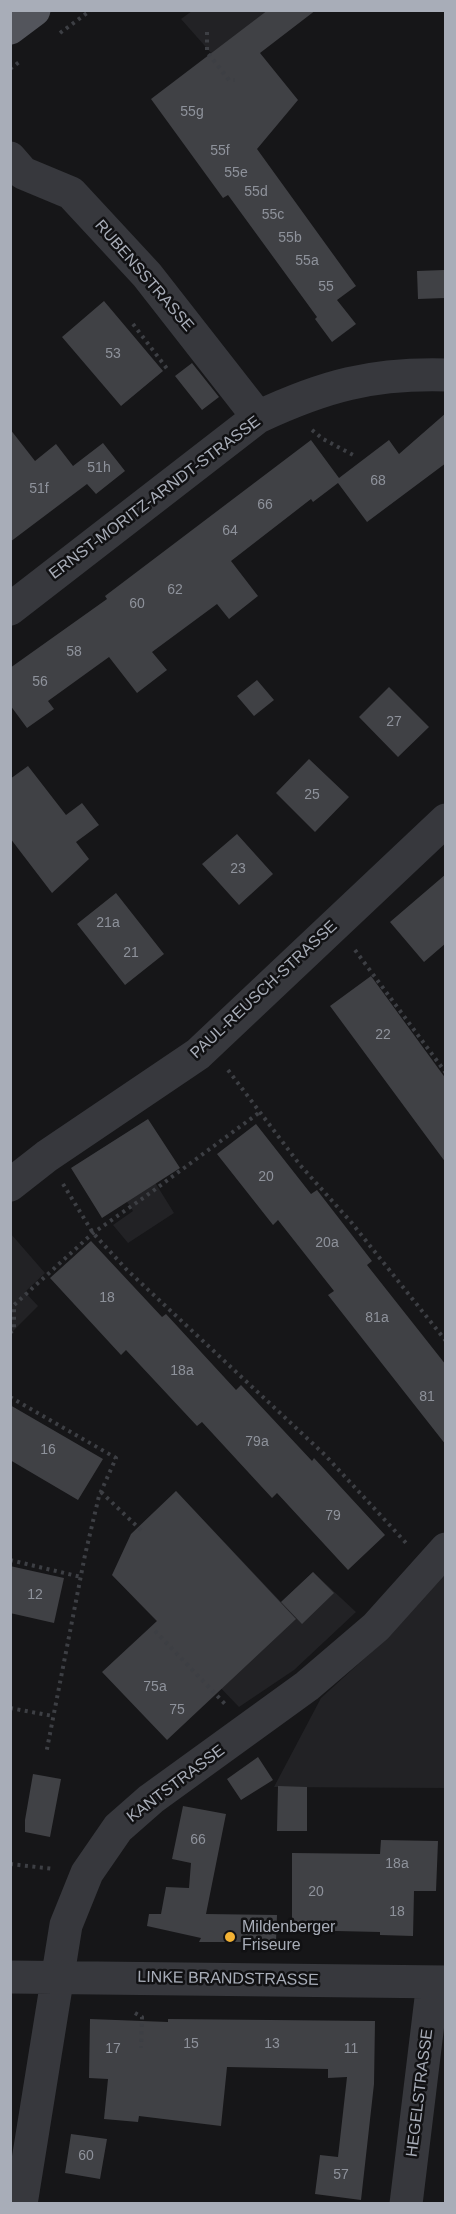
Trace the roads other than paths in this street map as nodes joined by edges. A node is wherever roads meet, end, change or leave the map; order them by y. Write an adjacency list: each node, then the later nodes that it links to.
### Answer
1 (34, 10): 2 (main road)
2 (10, 28)
3 (10, 158): 5 (street, RUBENSSTRASSE)
4 (446, 375): 5 (street, ERNST-MORITZ-ARNDT-STRASSE)
5 (258, 417): 6 (street, ERNST-MORITZ-ARNDT-STRASSE)
6 (10, 609)
7 (446, 820): 8 (street, PAUL-REUSCH-STRASSE)
8 (10, 1185)
9 (438, 1559): 11 (street, KANTSTRASSE)
10 (10, 1977): 11 (street, LINKE BRANDSTRASSE)
11 (57, 1978): 12 (street, LINKE BRANDSTRASSE); 13 (street, KANTSTRASSE)
12 (439, 1982): 14 (street, HEGELSTRASSE)
13 (21, 2204)
14 (406, 2204)

